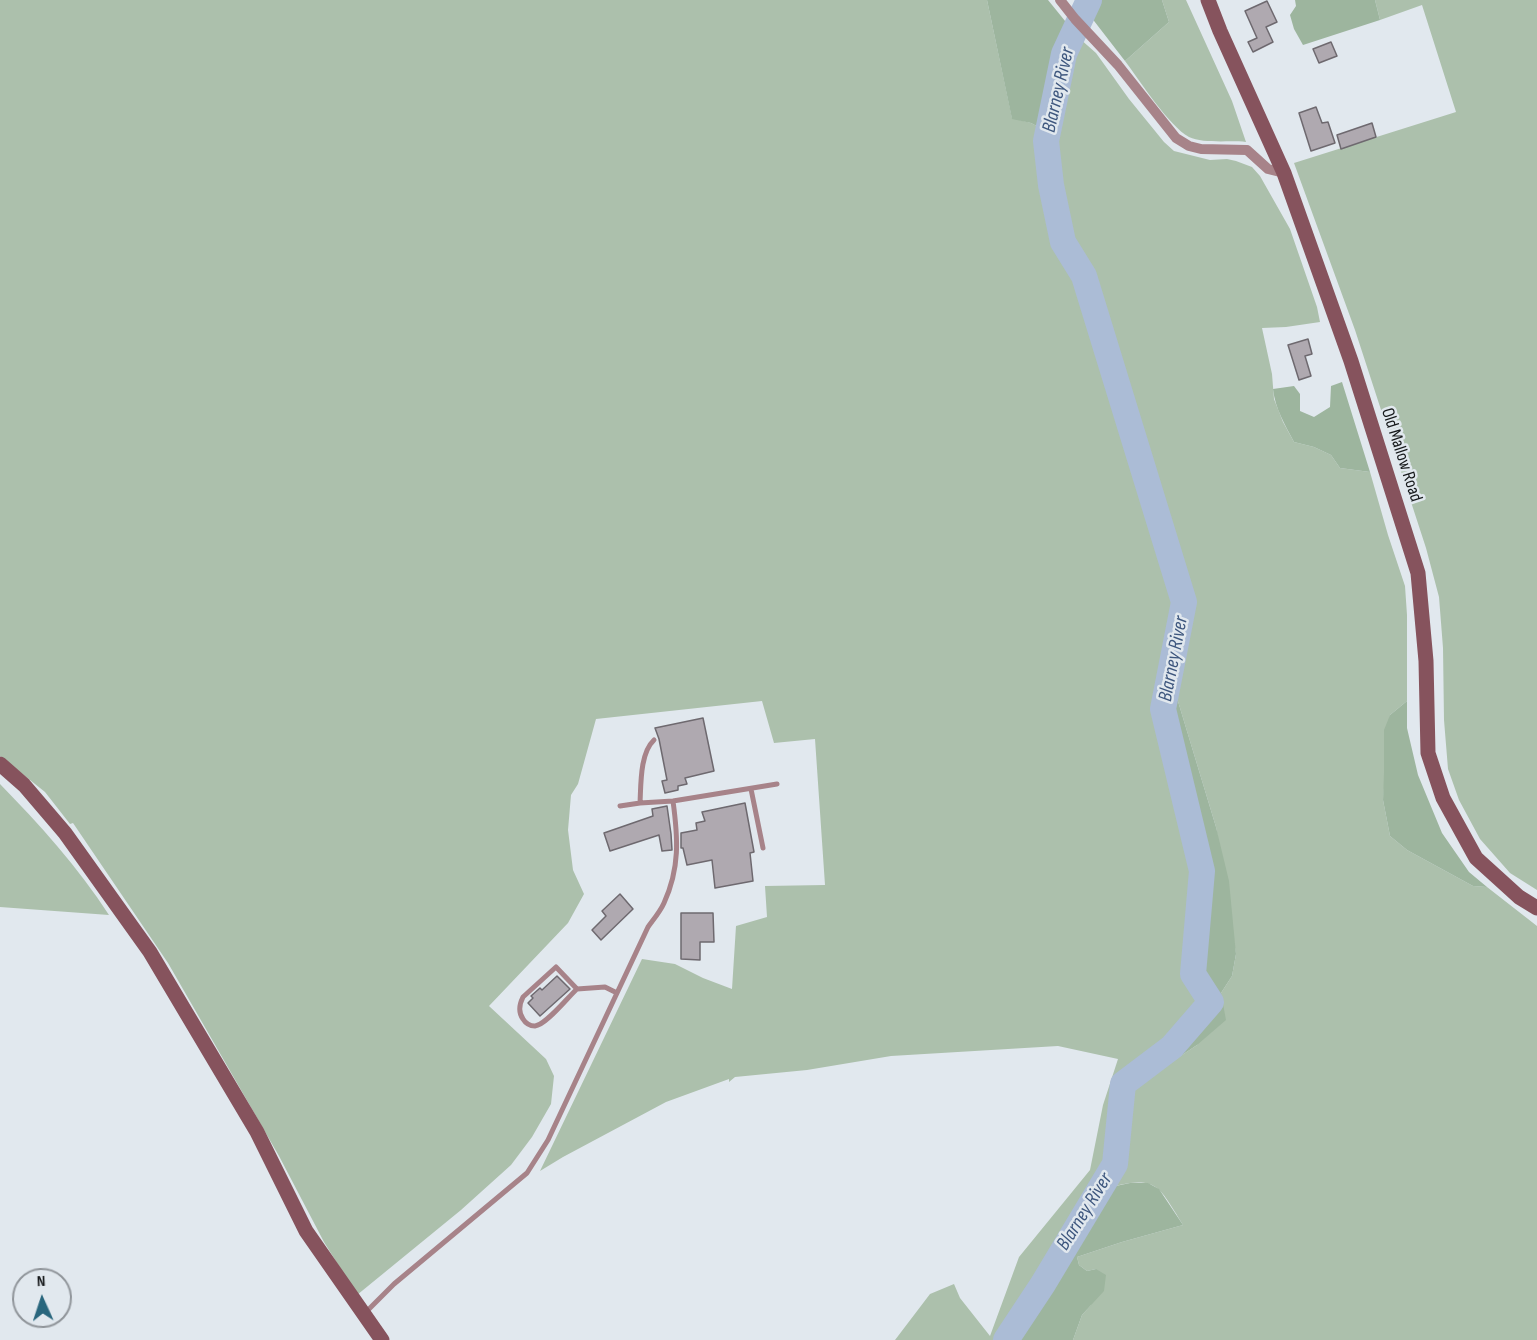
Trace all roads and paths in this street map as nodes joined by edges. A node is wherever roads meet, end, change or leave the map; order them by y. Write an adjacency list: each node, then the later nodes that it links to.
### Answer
1 (1060, 0): 3 (street)
2 (1208, 0): 3 (street, Old Mallow Road)
3 (1284, 173): 12 (street, Old Mallow Road)
4 (654, 740): 9 (lane)
5 (0, 764): 15 (street)
6 (777, 784): 7 (lane)
7 (751, 789): 8 (lane); 11 (lane)
8 (673, 801): 9 (lane); 14 (lane)
9 (640, 802): 10 (lane)
10 (620, 806)
11 (763, 848)
12 (1537, 908)
13 (577, 988): 13 (lane); 14 (lane)
14 (617, 993): 15 (lane)
15 (364, 1314): 16 (street)
16 (379, 1339)

